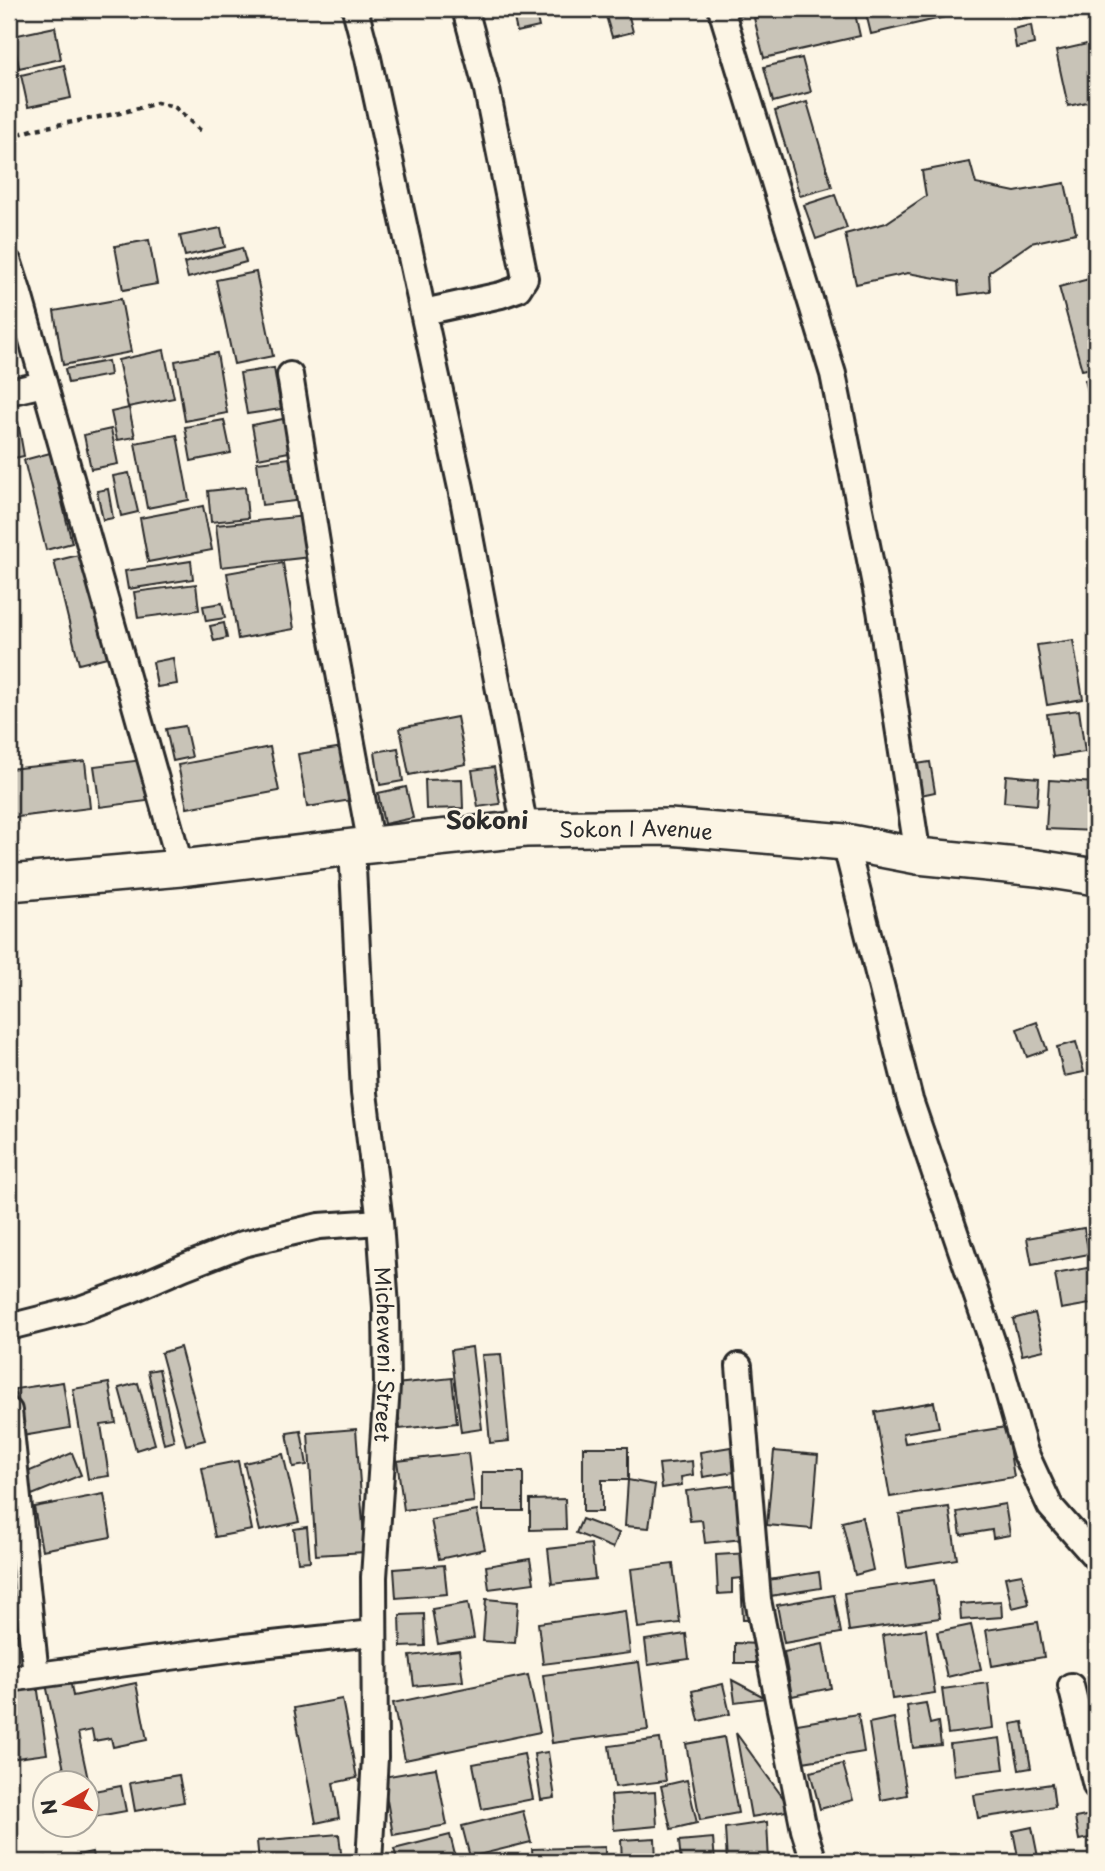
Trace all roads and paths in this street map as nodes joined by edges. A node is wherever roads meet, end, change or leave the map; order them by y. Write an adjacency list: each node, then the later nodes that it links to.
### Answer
1 (355, 9): 7 (street)
2 (465, 9): 7 (street)
3 (721, 9): 14 (street)
4 (203, 133): 5 (path)
5 (9, 138)
6 (9, 263): 9 (street)
7 (424, 312): 11 (street)
8 (290, 375): 13 (street, Micheweni Street)
9 (44, 384): 10 (street); 15 (street)
10 (9, 392)
11 (525, 830): 12 (street, Sokon I Avenue); 13 (street, Sokon I Avenue)
12 (845, 842): 14 (street, Sokon I Avenue); 22 (street)
13 (362, 846): 15 (street, Sokon I Avenue); 18 (street, Micheweni Street)
14 (918, 856): 16 (street, Sokon I Avenue)
15 (181, 868): 17 (street, Sokon I Avenue)
16 (1096, 877)
17 (9, 883)
18 (380, 1222): 19 (street); 23 (street, Micheweni Street)
19 (9, 1327)
20 (739, 1366): 29 (street)
21 (9, 1411): 24 (street)
22 (1096, 1558)
23 (373, 1633): 24 (street); 28 (street, Micheweni Street)
24 (36, 1675): 25 (street)
25 (9, 1679)
26 (1071, 1686): 27 (street)
27 (1096, 1786)
28 (369, 1862)
29 (814, 1862)

